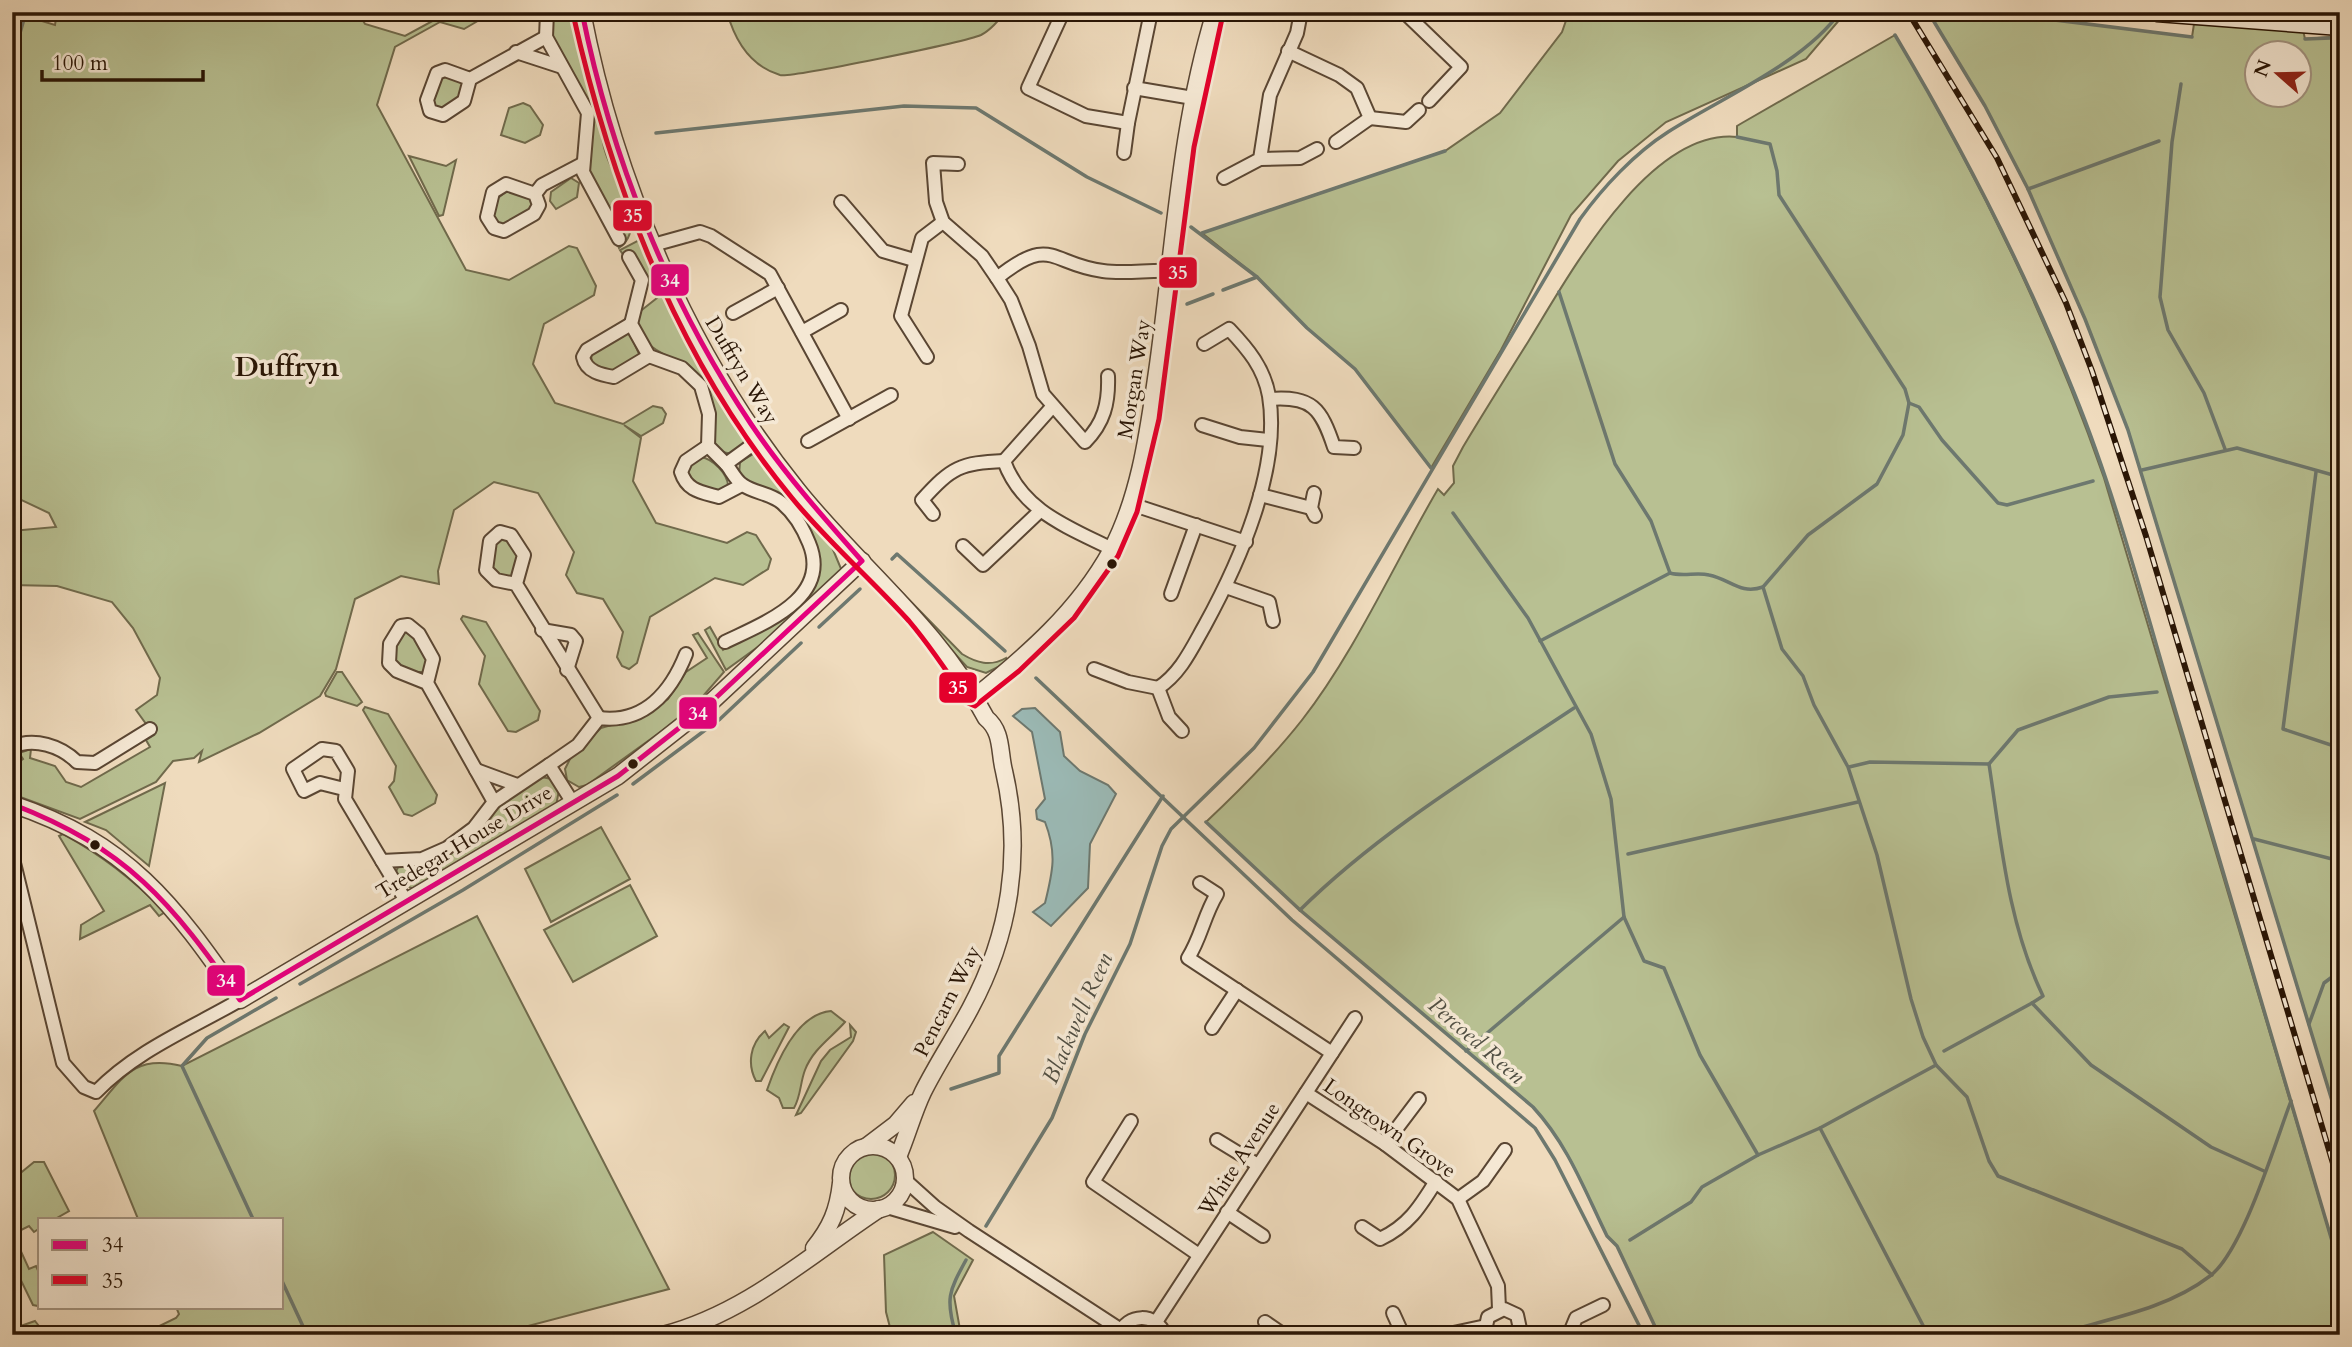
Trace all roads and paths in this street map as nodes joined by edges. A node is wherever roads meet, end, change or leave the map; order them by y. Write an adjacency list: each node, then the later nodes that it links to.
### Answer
1 (547, 12): 10 (street)
2 (582, 12): 30 (street, Duffryn Way)
3 (1063, 12): 18 (street)
4 (1152, 12): 15 (street)
5 (1215, 12): 16 (street, Morgan Way)
6 (1301, 12): 11 (street)
7 (1404, 12): 17 (street)
8 (2158, 12): 9 (main road)
9 (2340, 26)
10 (546, 37): 12 (street); 13 (street)
11 (1288, 51): 17 (street); 22 (street)
12 (516, 52): 13 (street); 14 (street)
13 (562, 67): 23 (street)
14 (470, 79)
15 (1134, 88): 16 (street); 18 (street)
16 (1193, 98): 33 (street, Morgan Way)
17 (1370, 118): 19 (street)
18 (1128, 123): 21 (street)
19 (1336, 142)
20 (1317, 149): 22 (street)
21 (1124, 153)
22 (1260, 159): 25 (street)
23 (582, 164): 26 (street); 29 (street)
24 (958, 164): 28 (street)
25 (1224, 178)
26 (535, 194)
27 (841, 202): 32 (street)
28 (943, 222): 32 (street); 34 (street)
29 (619, 239)
30 (653, 246): 35 (street); 49 (street, Duffryn Way)
31 (629, 257): 38 (street)
32 (914, 260): 42 (street)
33 (1170, 271): 34 (street); 59 (street, Morgan Way)
34 (997, 278): 46 (street)
35 (778, 288): 37 (street); 39 (street)
36 (841, 310): 39 (street)
37 (733, 313)
38 (631, 324): 41 (street); 41 (street)
39 (802, 332): 47 (street)
40 (1204, 344): 45 (street)
41 (649, 356): 52 (street)
42 (928, 357)
43 (1108, 376): 46 (street)
44 (891, 396): 47 (street)
45 (1269, 399): 50 (street); 53 (street)
46 (1052, 407): 54 (street)
47 (849, 419): 51 (street)
48 (1202, 425): 50 (street)
49 (759, 440): 55 (street); 66 (street, Duffryn Way)
50 (1268, 440): 58 (street)
51 (808, 441)
52 (708, 446): 55 (street); 56 (street)
53 (1354, 448)
54 (1004, 461): 60 (street); 61 (street)
55 (726, 464): 56 (street)
56 (742, 485): 72 (street)
57 (1314, 493): 58 (street)
58 (1260, 495): 63 (street)
59 (1131, 504): 62 (street); 65 (street, Morgan Way)
60 (1039, 512): 64 (street); 65 (street)
61 (933, 514)
62 (1195, 525): 63 (street); 69 (street)
63 (1245, 542): 68 (street)
64 (963, 546)
65 (1112, 550): 78 (street, Morgan Way)
66 (862, 561): 78 (street, Pencarn Way); 88 (street, Tredegar House Drive)
67 (516, 584): 71 (street)
68 (1226, 587): 70 (street); 77 (street)
69 (1171, 594)
70 (1273, 621)
71 (542, 630): 75 (street); 75 (street)
72 (725, 642)
73 (686, 654): 79 (street)
74 (1094, 669): 77 (street)
75 (567, 670): 79 (street)
76 (427, 683): 76 (street); 84 (street)
77 (1158, 688): 81 (street)
78 (975, 697): 99 (street, Pencarn Way)
79 (599, 718): 83 (street)
80 (150, 729): 82 (street)
81 (1182, 731)
82 (12, 747)
83 (549, 765): 85 (street); 88 (street)
84 (477, 770): 85 (street); 87 (street)
85 (517, 785): 87 (street)
86 (344, 789): 86 (street); 91 (street)
87 (494, 802): 91 (street)
88 (572, 803): 93 (street, Tredegar House Drive)
89 (12, 804): 95 (street)
90 (13, 859): 95 (street, Tredegar House Drive)
91 (382, 861): 93 (street)
92 (1200, 883): 94 (street)
93 (406, 901): 95 (street, Tredegar House Drive)
94 (1237, 990): 97 (street); 98 (street)
95 (240, 999)
96 (1355, 1018): 98 (street, White Avenue)
97 (1212, 1028)
98 (1332, 1053): 100 (street, White Avenue)
99 (923, 1092): 105 (street, Pencarn Way); 107 (street, Pencarn Way)
100 (1306, 1093): 104 (street, Longtown Grove); 108 (street, White Avenue)
101 (1419, 1099): 104 (street)
102 (1131, 1121): 118 (street)
103 (1217, 1140): 108 (street)
104 (1385, 1144): 110 (street, Longtown Grove)
105 (867, 1146): 107 (street); 111 (street)
106 (1505, 1150): 112 (street)
107 (898, 1157): 109 (street)
108 (1258, 1165): 114 (street, White Avenue)
109 (905, 1180): 113 (street); 116 (street)
110 (1436, 1181): 112 (street, Longtown Grove); 115 (street)
111 (841, 1183): 113 (street); 119 (street)
112 (1458, 1199): 121 (street, Longtown Grove)
113 (883, 1208): 116 (street); 119 (street)
114 (1227, 1212): 117 (street); 118 (street, White Avenue)
115 (1362, 1227)
116 (969, 1231): 126 (street)
117 (1264, 1236)
118 (1199, 1255): 123 (street, White Avenue)
119 (804, 1261): 127 (street)
120 (1603, 1305): 133 (street)
121 (1499, 1309): 125 (street); 132 (street)
122 (1393, 1313): 130 (street)
123 (1156, 1322): 126 (street); 128 (street)
124 (1265, 1322): 129 (street)
125 (1487, 1330): 131 (street)
126 (1120, 1332)
127 (663, 1335)
128 (1165, 1335)
129 (1284, 1335)
130 (1403, 1335)
131 (1444, 1335)
132 (1518, 1335)
133 (1569, 1335)

